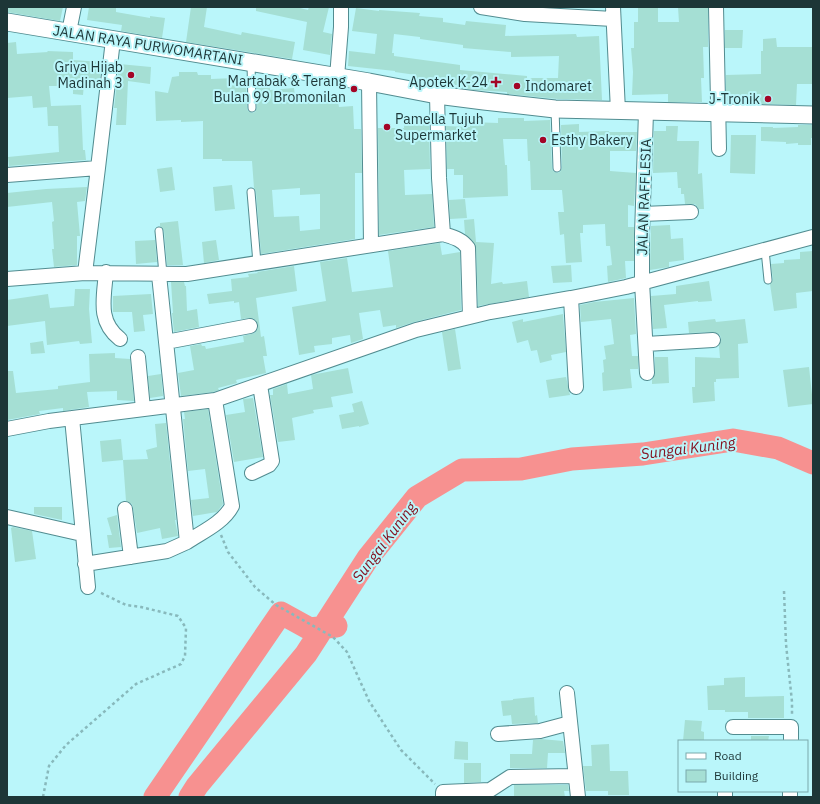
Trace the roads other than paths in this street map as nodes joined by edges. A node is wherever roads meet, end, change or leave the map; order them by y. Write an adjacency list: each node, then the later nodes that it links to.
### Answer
1 (74, 7): 8 (street)
2 (341, 7): 11 (street)
3 (481, 7): 5 (street)
4 (716, 7): 18 (street)
5 (525, 11): 6 (street)
6 (613, 13): 16 (street)
7 (7, 22): 8 (street, JALAN RAYA PURWOMARTANI)
8 (69, 32): 9 (street, JALAN RAYA PURWOMARTANI)
9 (113, 40): 10 (street, JALAN RAYA PURWOMARTANI); 21 (street)
10 (251, 63): 11 (street, JALAN RAYA PURWOMARTANI); 14 (lane)
11 (337, 77): 12 (street, JALAN RAYA PURWOMARTANI)
12 (369, 82): 13 (street, JALAN RAYA PURWOMARTANI); 30 (street)
13 (437, 95): 15 (street, JALAN RAYA PURWOMARTANI); 28 (street)
14 (252, 108)
15 (555, 109): 16 (street, JALAN RAYA PURWOMARTANI); 22 (lane)
16 (618, 111): 17 (street, JALAN RAYA PURWOMARTANI)
17 (646, 112): 18 (street, JALAN RAYA PURWOMARTANI); 26 (street, JALAN RAFFLESIA)
18 (719, 113): 19 (street, JALAN RAYA PURWOMARTANI); 20 (street)
19 (813, 115)
20 (719, 148)
21 (98, 168): 23 (street); 34 (street)
22 (557, 168)
23 (7, 175)
24 (251, 192): 32 (lane)
25 (691, 212): 26 (street)
26 (643, 214): 38 (street, JALAN RAFFLESIA)
27 (159, 231): 35 (lane)
28 (443, 234): 30 (street); 40 (street)
29 (813, 238): 31 (street)
30 (371, 245): 32 (street)
31 (765, 250): 37 (lane); 38 (street)
32 (257, 263): 35 (street)
33 (106, 272): 34 (street); 35 (street); 42 (street)
34 (84, 273): 36 (street)
35 (161, 274): 44 (street)
36 (7, 279)
37 (768, 280)
38 (642, 282): 39 (street); 45 (street, JALAN RAFFLESIA)
39 (571, 298): 40 (street); 49 (street)
40 (470, 316): 48 (street)
41 (250, 326): 44 (street)
42 (120, 339)
43 (713, 340): 45 (street)
44 (166, 342): 51 (street)
45 (646, 344): 47 (street, JALAN RAFFLESIA)
46 (138, 357): 52 (street)
47 (647, 373)
48 (260, 385): 50 (street); 55 (street)
49 (576, 387)
50 (215, 400): 51 (street); 59 (street)
51 (172, 406): 52 (street); 59 (street)
52 (142, 409): 53 (street)
53 (72, 418): 54 (street); 58 (street)
54 (7, 428)
55 (252, 473)
56 (126, 509): 60 (street)
57 (7, 517): 58 (street)
58 (82, 534): 61 (street)
59 (187, 542): 60 (street)
60 (131, 556): 61 (street)
61 (85, 564): 62 (street)
62 (88, 587)
63 (567, 693): 64 (street)
64 (570, 723): 66 (street); 68 (street)
65 (733, 727): 67 (street)
66 (498, 734)
67 (791, 734)
68 (575, 776): 69 (street); 70 (street)
69 (443, 795)
70 (578, 797)

